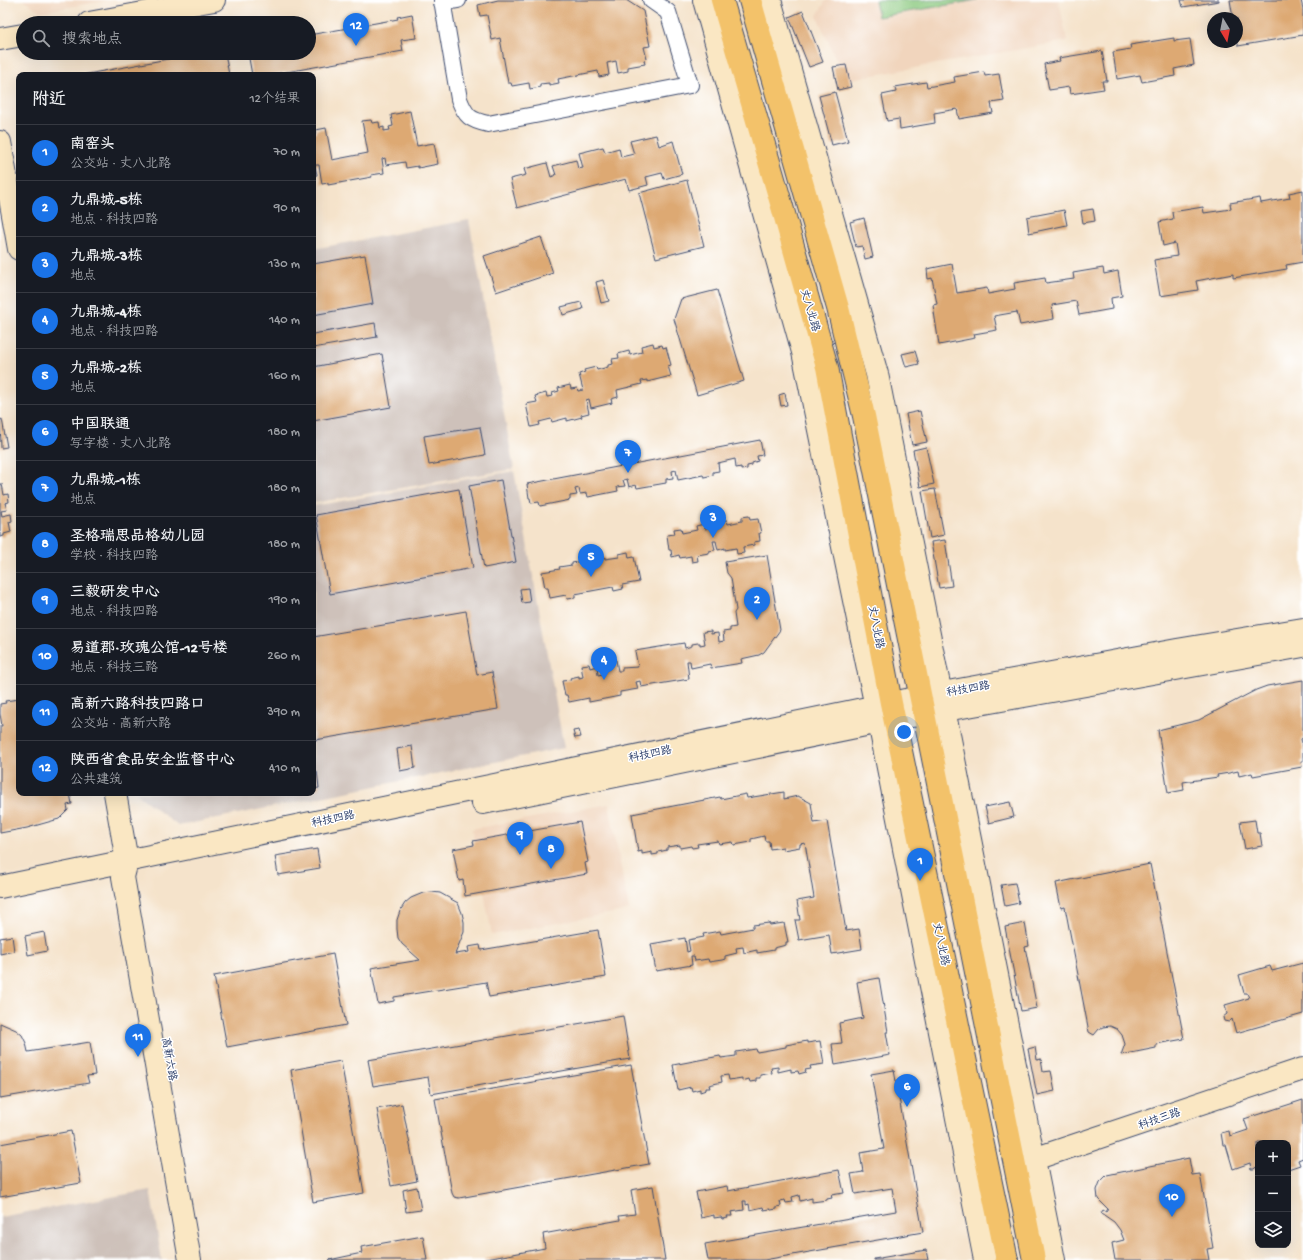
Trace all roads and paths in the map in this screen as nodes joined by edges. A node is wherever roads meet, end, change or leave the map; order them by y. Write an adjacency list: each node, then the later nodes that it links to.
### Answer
1 (214, 0): 8 (street)
2 (651, 0): 7 (street)
3 (704, 0): 16 (street)
4 (722, 0): 16 (main road, 丈八北路)
5 (750, 0): 15 (main road)
6 (770, 0): 15 (street)
7 (447, 1)
8 (127, 16)
9 (16, 36): 10 (street)
10 (0, 39)
11 (0, 142): 12 (street)
12 (16, 232)
13 (1303, 629): 15 (street, 科技四路)
14 (1303, 646): 15 (street, 科技四路)
15 (933, 703): 16 (street, 科技四路); 22 (main road)
16 (885, 712): 18 (street, 科技四路); 25 (street); 26 (main road, 丈八北路)
17 (116, 796): 18 (street, 高新六路)
18 (129, 870): 19 (street, 科技四路); 20 (street, 科技四路); 23 (street, 高新六路); 24 (street, 高新六路)
19 (0, 887)
20 (0, 902)
21 (1303, 1069): 22 (street, 科技三路)
22 (1024, 1163): 27 (main road); 28 (street)
23 (190, 1260)
24 (206, 1260)
25 (985, 1260)
26 (1007, 1260)
27 (1034, 1260)
28 (1054, 1260)

